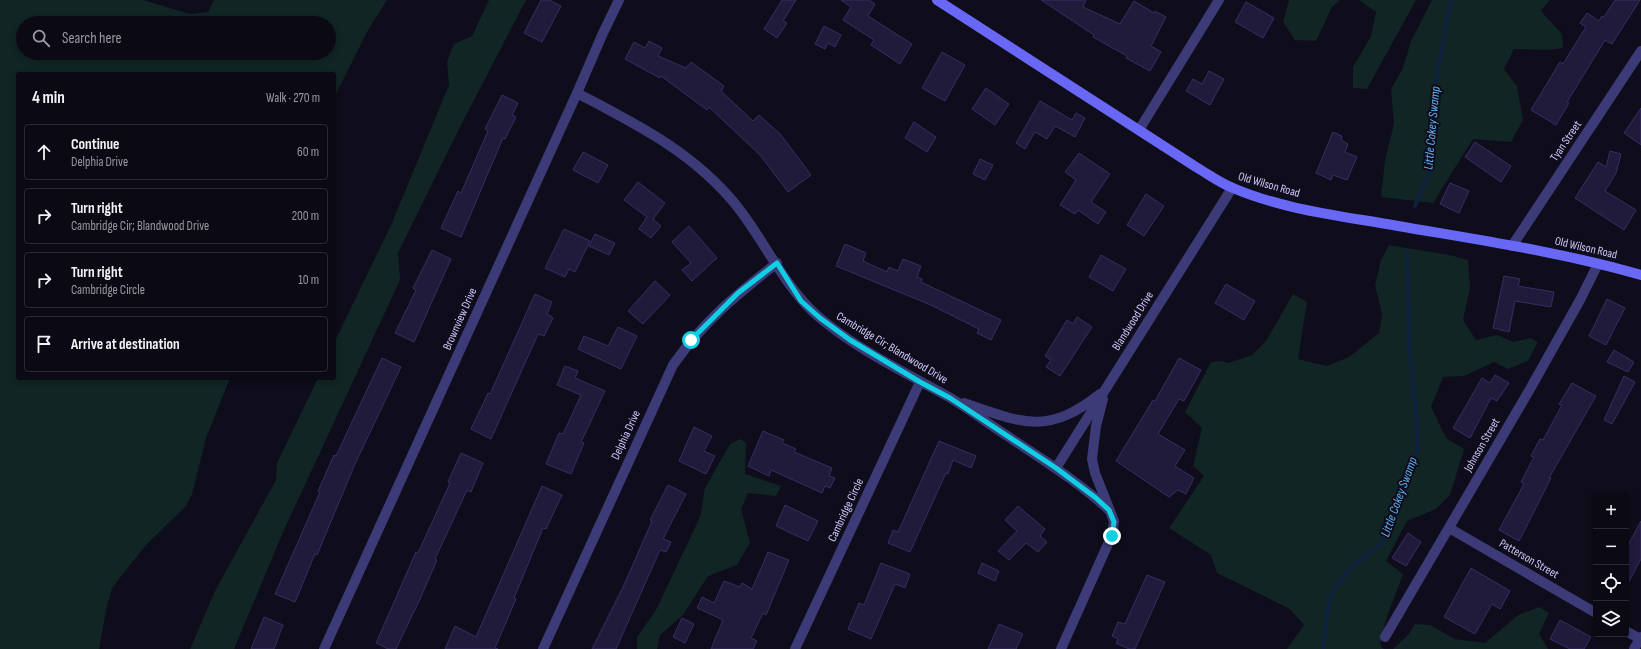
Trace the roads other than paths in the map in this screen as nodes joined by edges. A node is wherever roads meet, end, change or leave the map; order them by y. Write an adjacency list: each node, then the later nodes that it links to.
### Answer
1 (619, 0): 5 (street, Brownview Drive)
2 (938, 0): 6 (street, Old Wilson Road)
3 (1219, 0): 6 (street)
4 (1641, 52): 8 (street, Tyan Street)
5 (577, 94): 9 (street, Cambridge Cir; Blandwood Drive); 22 (street, Brownview Drive)
6 (1139, 130): 7 (street, Old Wilson Road)
7 (1232, 188): 8 (street, Old Wilson Road); 13 (street, Blandwood Drive)
8 (1512, 246): 10 (street, Old Wilson Road)
9 (777, 263): 12 (street, Cambridge Cir; Blandwood Drive); 23 (street, Delphia Drive)
10 (1598, 264): 11 (street, Old Wilson Road); 17 (street, Johnson Street)
11 (1641, 276)
12 (920, 382): 14 (street, Cambridge Cir; Blandwood Drive); 24 (street, Cambridge Circle)
13 (1106, 389): 14 (street); 15 (street, Blandwood Drive); 16 (street)
14 (950, 398): 15 (street, Cambridge Cir; Blandwood Drive)
15 (1056, 468): 16 (street, Cambridge Cir; Blandwood Drive)
16 (1109, 510): 25 (street)
17 (1449, 528): 18 (street, Patterson Street); 20 (street, Johnson Street)
18 (1593, 611)
19 (1629, 632): 21 (street)
20 (1385, 637)
21 (1640, 638): 26 (street)
22 (324, 649)
23 (543, 649)
24 (795, 649)
25 (1061, 649)
26 (1634, 649)

